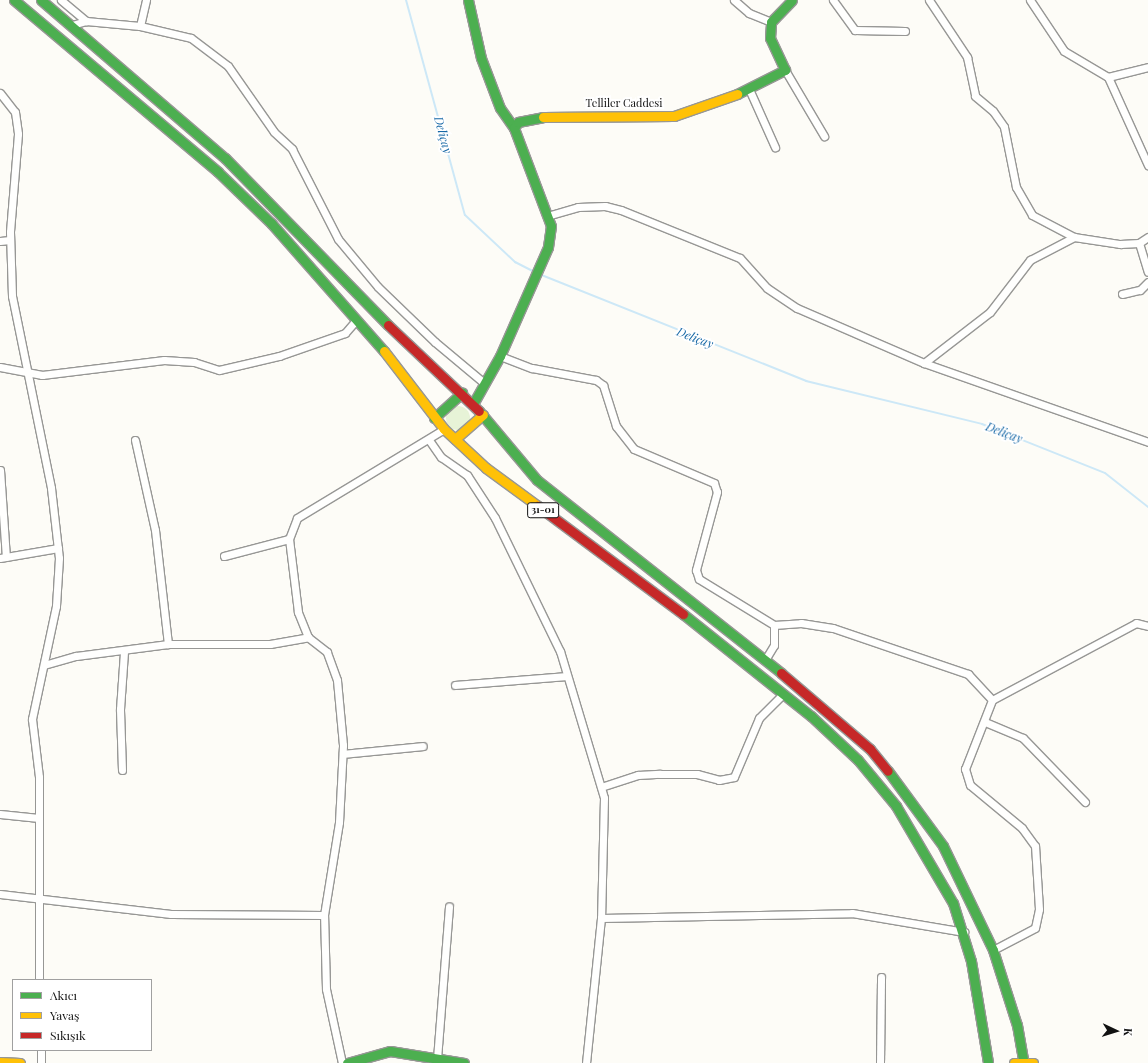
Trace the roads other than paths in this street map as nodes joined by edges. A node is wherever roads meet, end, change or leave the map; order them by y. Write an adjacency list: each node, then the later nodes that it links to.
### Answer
1 (14, 0): 34 (main road, 31-01)
2 (41, 0): 13 (main road, 31-01)
3 (61, 0): 11 (street)
4 (146, 0): 14 (street)
5 (468, 0): 21 (main road)
6 (734, 0): 12 (street)
7 (792, 0): 12 (main road)
8 (833, 0): 15 (street)
9 (929, 0): 26 (street)
10 (1030, 0): 18 (street)
11 (86, 21): 13 (street); 14 (street)
12 (771, 22): 17 (main road)
13 (72, 25): 40 (main road, 31-01)
14 (140, 26): 39 (street)
15 (905, 31)
16 (1148, 67): 18 (street)
17 (785, 70): 19 (main road, Telliler Caddesi); 22 (street)
18 (1108, 77): 24 (street)
19 (749, 89): 21 (main road, Telliler Caddesi); 23 (street)
20 (0, 94): 28 (street)
21 (514, 128): 25 (main road)
22 (824, 136)
23 (775, 147)
24 (1148, 165)
25 (547, 216): 35 (main road); 36 (street)
26 (1074, 237): 30 (street); 36 (street)
27 (1148, 237): 30 (street)
28 (10, 240): 29 (street); 38 (street)
29 (0, 241)
30 (1139, 243): 31 (street)
31 (1148, 272)
32 (1148, 282): 33 (street)
33 (1122, 294)
34 (358, 319): 38 (street); 43 (main road, 31-01)
35 (500, 356): 39 (main road); 54 (street)
36 (924, 363): 48 (street)
37 (0, 367): 38 (street)
38 (27, 372): 51 (street)
39 (484, 383): 41 (main road)
40 (462, 393): 41 (main road, 31-01); 43 (main road)
41 (473, 404): 42 (main road, 31-01)
42 (483, 416): 47 (main road); 59 (main road, 31-01)
43 (434, 418): 44 (main road, 31-01)
44 (444, 429): 46 (street); 47 (main road, 31-01)
45 (135, 440): 57 (street)
46 (429, 440): 50 (street); 61 (street)
47 (455, 440): 63 (main road, 31-01)
48 (1148, 442)
49 (0, 470): 53 (street)
50 (289, 539): 52 (street); 56 (street)
51 (58, 548): 53 (street); 60 (street)
52 (224, 556)
53 (3, 557)
54 (774, 625): 59 (street); 64 (street)
55 (1148, 626): 64 (street)
56 (308, 637): 57 (street); 67 (street)
57 (168, 644): 58 (street)
58 (124, 652): 60 (street); 68 (street)
59 (765, 660): 79 (main road, 31-01)
60 (44, 665): 72 (street)
61 (567, 676): 62 (street); 69 (street)
62 (455, 686)
63 (783, 694): 69 (street); 78 (main road, 31-01)
64 (992, 700): 65 (street)
65 (985, 722): 70 (street); 79 (street)
66 (423, 746): 67 (street)
67 (343, 754): 76 (street)
68 (122, 770)
69 (601, 786): 77 (street)
70 (1085, 802)
71 (0, 814): 72 (street)
72 (39, 818): 74 (street)
73 (0, 894): 74 (street)
74 (38, 896): 76 (street); 81 (street)
75 (449, 906): 83 (street)
76 (324, 915): 88 (street)
77 (601, 918): 78 (street); 91 (street)
78 (964, 932): 93 (main road, 31-01)
79 (993, 950): 85 (main road, 31-01)
80 (881, 977): 92 (street)
81 (39, 979)
82 (41, 1051): 87 (street)
83 (437, 1059): 89 (main road); 90 (main road)
84 (0, 1062): 86 (main road)
85 (1027, 1062): 94 (main road)
86 (20, 1063)
87 (41, 1063)
88 (342, 1063)
89 (347, 1063)
90 (464, 1063)
91 (586, 1063)
92 (880, 1063)
93 (988, 1063)
94 (1014, 1063)

